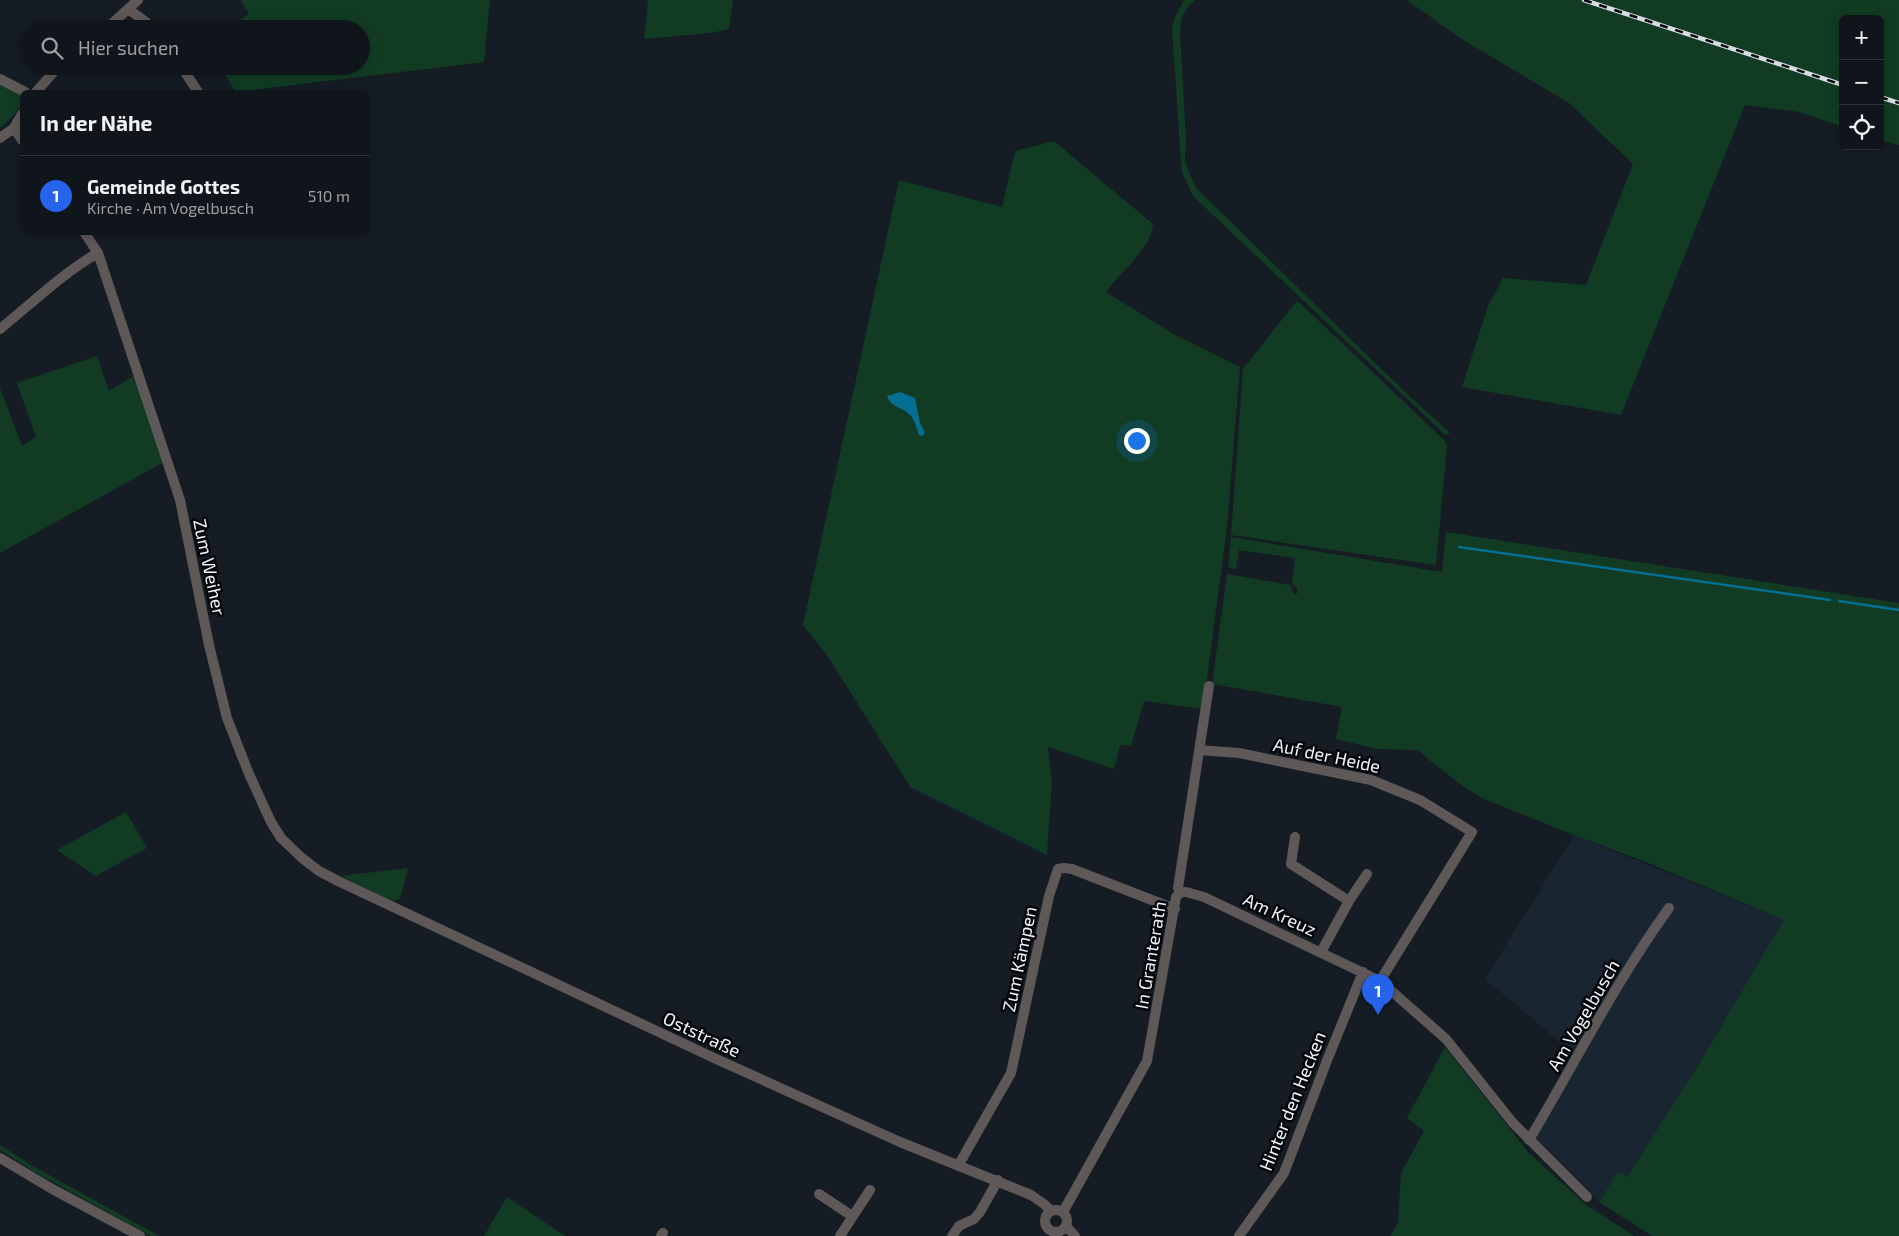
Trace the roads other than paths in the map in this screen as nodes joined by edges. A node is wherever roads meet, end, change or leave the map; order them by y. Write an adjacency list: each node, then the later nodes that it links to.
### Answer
1 (138, 0): 2 (street)
2 (128, 9): 3 (street); 4 (street)
3 (116, 20)
4 (143, 20)
5 (51, 75): 9 (street)
6 (187, 75): 10 (street)
7 (0, 78): 8 (street)
8 (21, 90)
9 (38, 90)
10 (197, 90)
11 (20, 118): 12 (street)
12 (14, 128): 13 (street); 14 (street)
13 (20, 137)
14 (0, 138)
15 (86, 235): 16 (street, Zum Weiher)
16 (98, 253): 17 (street); 22 (street, Zum Weiher)
17 (0, 329)
18 (1209, 686): 19 (street, In Granterath)
19 (1199, 750): 23 (street, In Granterath); 29 (street, Auf der Heide)
20 (1295, 837): 24 (street)
21 (1367, 874): 24 (street)
22 (340, 882): 32 (street, Oststraße)
23 (1181, 892): 26 (street, In Granterath); 27 (street, Am Kreuz)
24 (1349, 901): 27 (street)
25 (1669, 908): 30 (street, Am Vogelbusch)
26 (1175, 909): 32 (street, Zum Kämpen); 38 (street, In Granterath)
27 (1321, 952): 28 (street, Am Kreuz)
28 (1363, 972): 29 (street); 46 (street, Hinter den Hecken)
29 (1380, 981): 30 (street)
30 (1529, 1140): 36 (street)
31 (0, 1158): 42 (street)
32 (958, 1166): 33 (street, Oststraße)
33 (998, 1180): 37 (street, Oststraße); 44 (street)
34 (870, 1190): 39 (street)
35 (819, 1194): 39 (street)
36 (1587, 1197)
37 (1050, 1212): 38 (street); 41 (street)
38 (1063, 1212): 40 (street)
39 (852, 1216): 43 (street)
40 (1066, 1226): 41 (street); 45 (street)
41 (1052, 1234)
42 (140, 1236)
43 (840, 1236)
44 (952, 1236)
45 (1075, 1236)
46 (1239, 1236)

